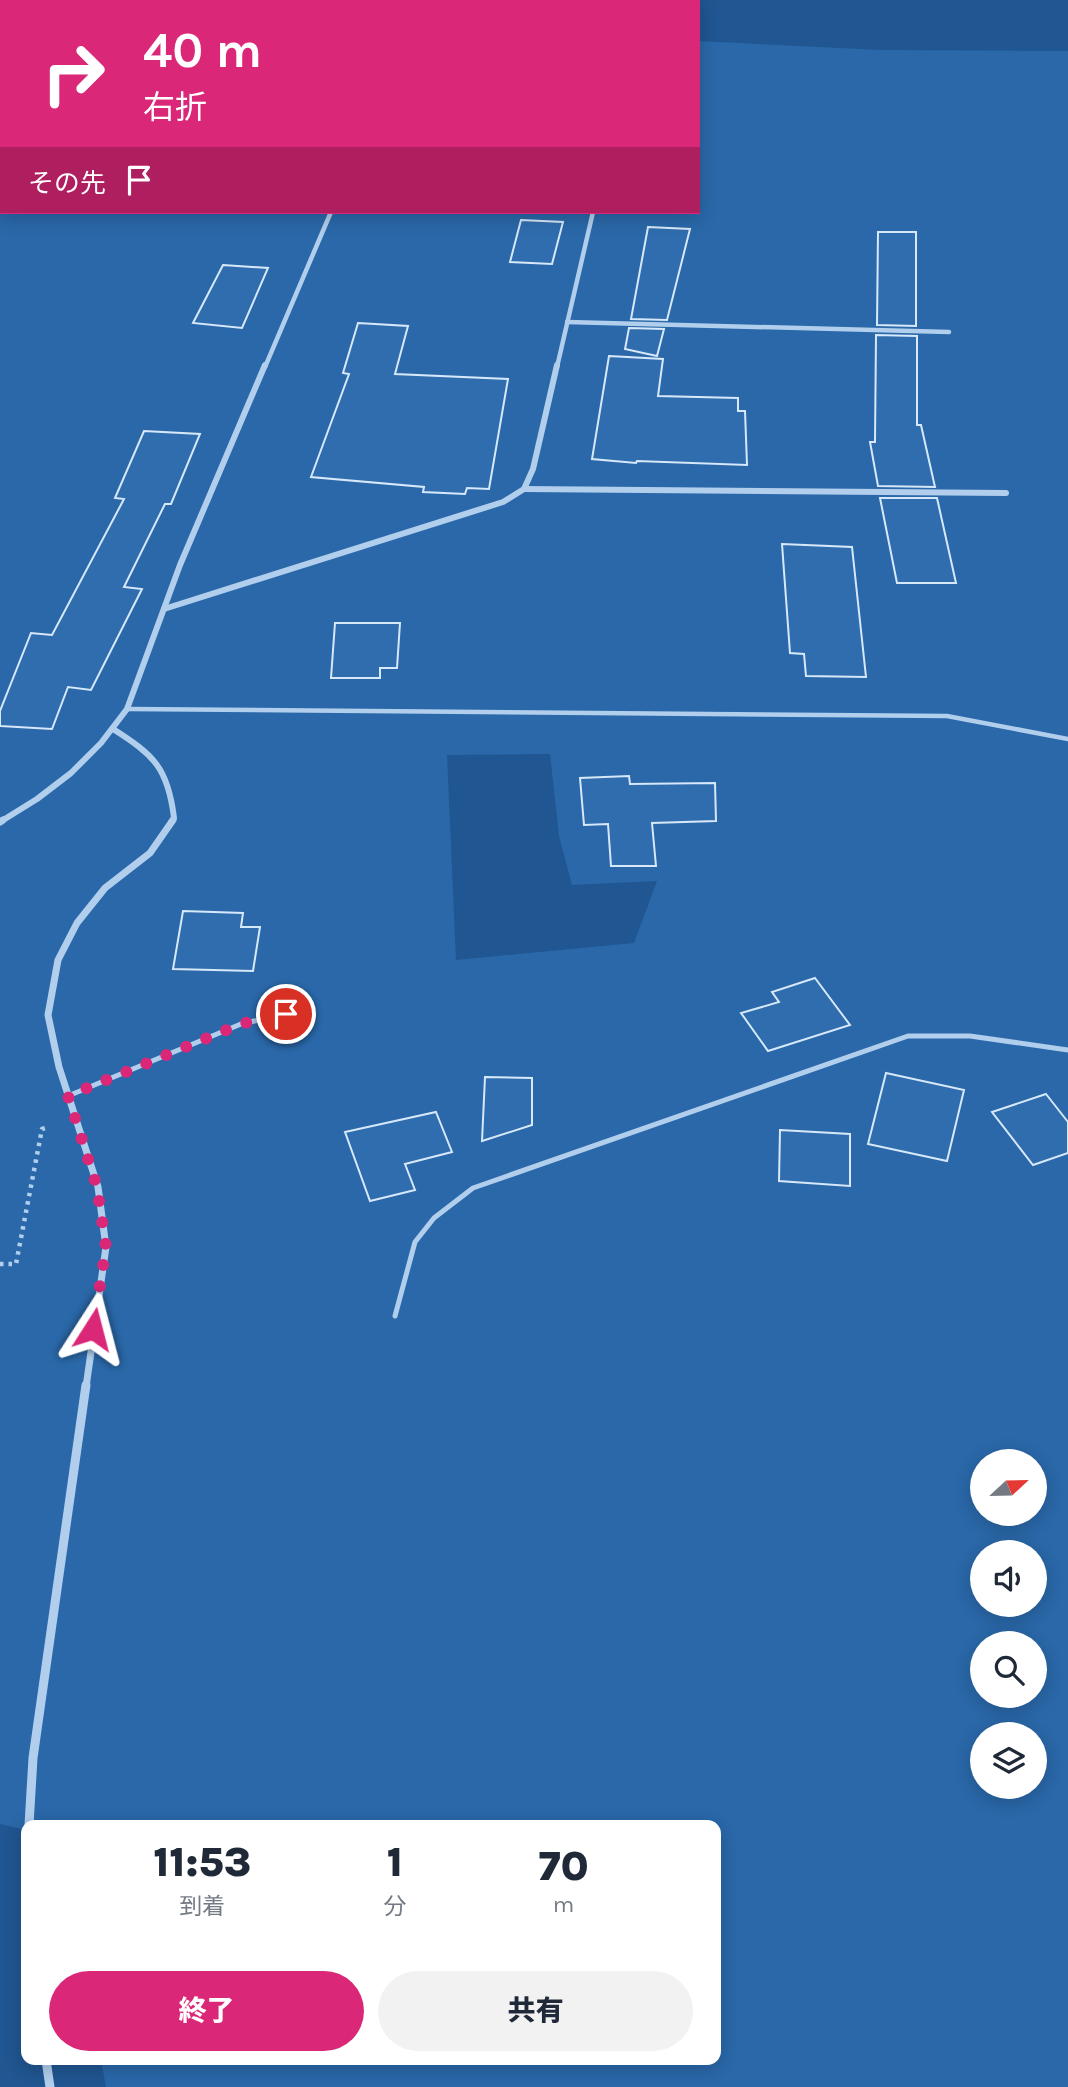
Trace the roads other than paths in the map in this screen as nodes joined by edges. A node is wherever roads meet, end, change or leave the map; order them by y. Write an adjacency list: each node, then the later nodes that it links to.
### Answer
1 (330, 214): 7 (street)
2 (593, 214): 3 (street)
3 (567, 322): 4 (street); 5 (street)
4 (949, 332)
5 (524, 489): 6 (street); 7 (street)
6 (1006, 493)
7 (164, 609): 8 (street)
8 (127, 709): 9 (street); 10 (lane)
9 (113, 729): 11 (street); 14 (street)
10 (1068, 739)
11 (0, 822)
12 (286, 1014): 14 (lane)
13 (1068, 1050): 15 (lane)
14 (68, 1096): 16 (street)
15 (395, 1316)
16 (29, 1820)
17 (47, 2065): 18 (street)
18 (50, 2087)

